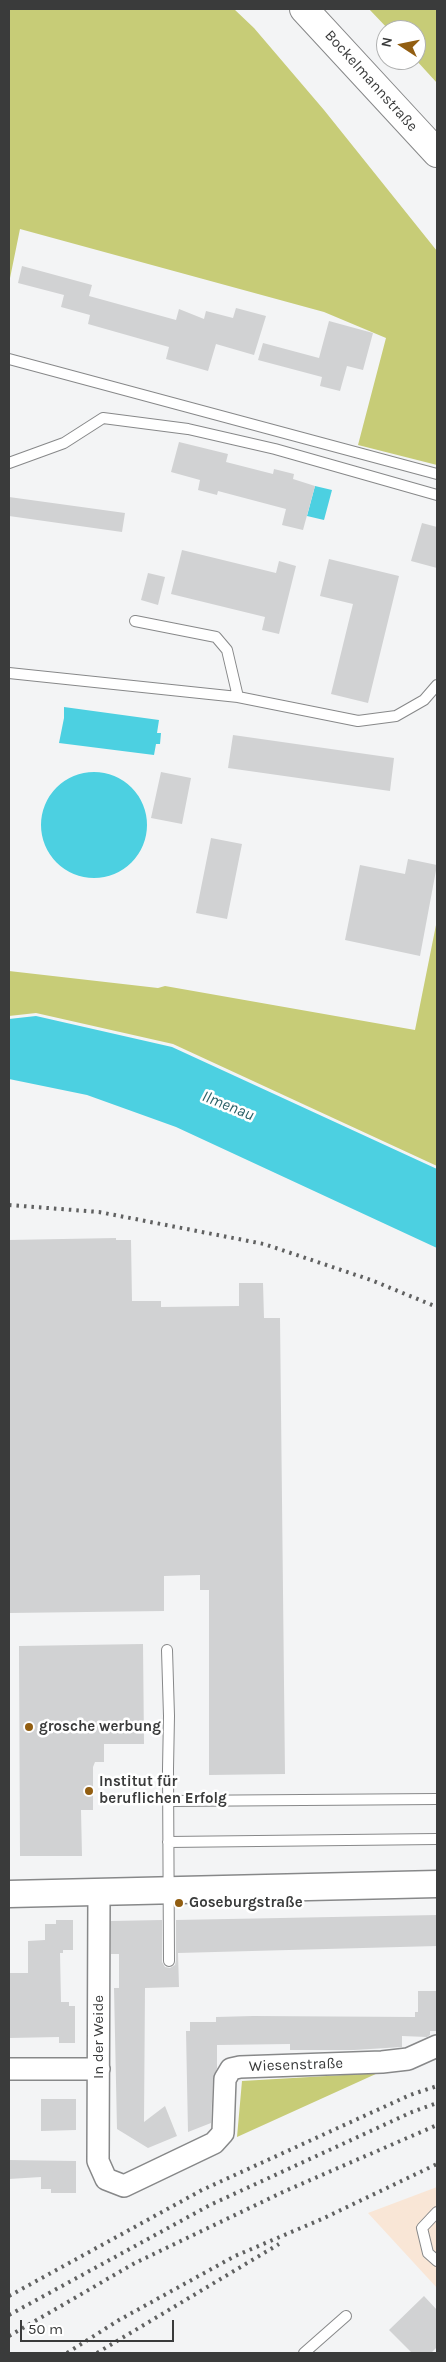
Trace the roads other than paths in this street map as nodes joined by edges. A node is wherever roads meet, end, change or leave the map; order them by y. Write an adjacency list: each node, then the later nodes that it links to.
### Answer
1 (304, 9): 2 (main road, Bockelmannstraße)
2 (437, 153)
3 (9, 359): 5 (lane)
4 (9, 463): 6 (lane)
5 (437, 474)
6 (437, 495)
7 (135, 621): 10 (lane)
8 (9, 673): 10 (lane)
9 (437, 685): 10 (lane)
10 (238, 697)
11 (167, 1650): 13 (lane)
12 (437, 1799): 13 (lane)
13 (169, 1802): 15 (lane)
14 (437, 1839): 15 (lane)
15 (168, 1842): 17 (lane)
16 (437, 1884): 17 (street)
17 (168, 1890): 18 (street); 20 (lane)
18 (99, 1892): 19 (street); 22 (street, In der Weide)
19 (9, 1894)
20 (169, 1961)
21 (437, 2046): 24 (street, Wiesenstraße)
22 (99, 2069): 23 (street); 24 (street, In der Weide)
23 (9, 2070)
24 (106, 2180)
25 (437, 2212): 26 (lane)
26 (437, 2262)
27 (346, 2316): 28 (lane)
28 (304, 2353)

